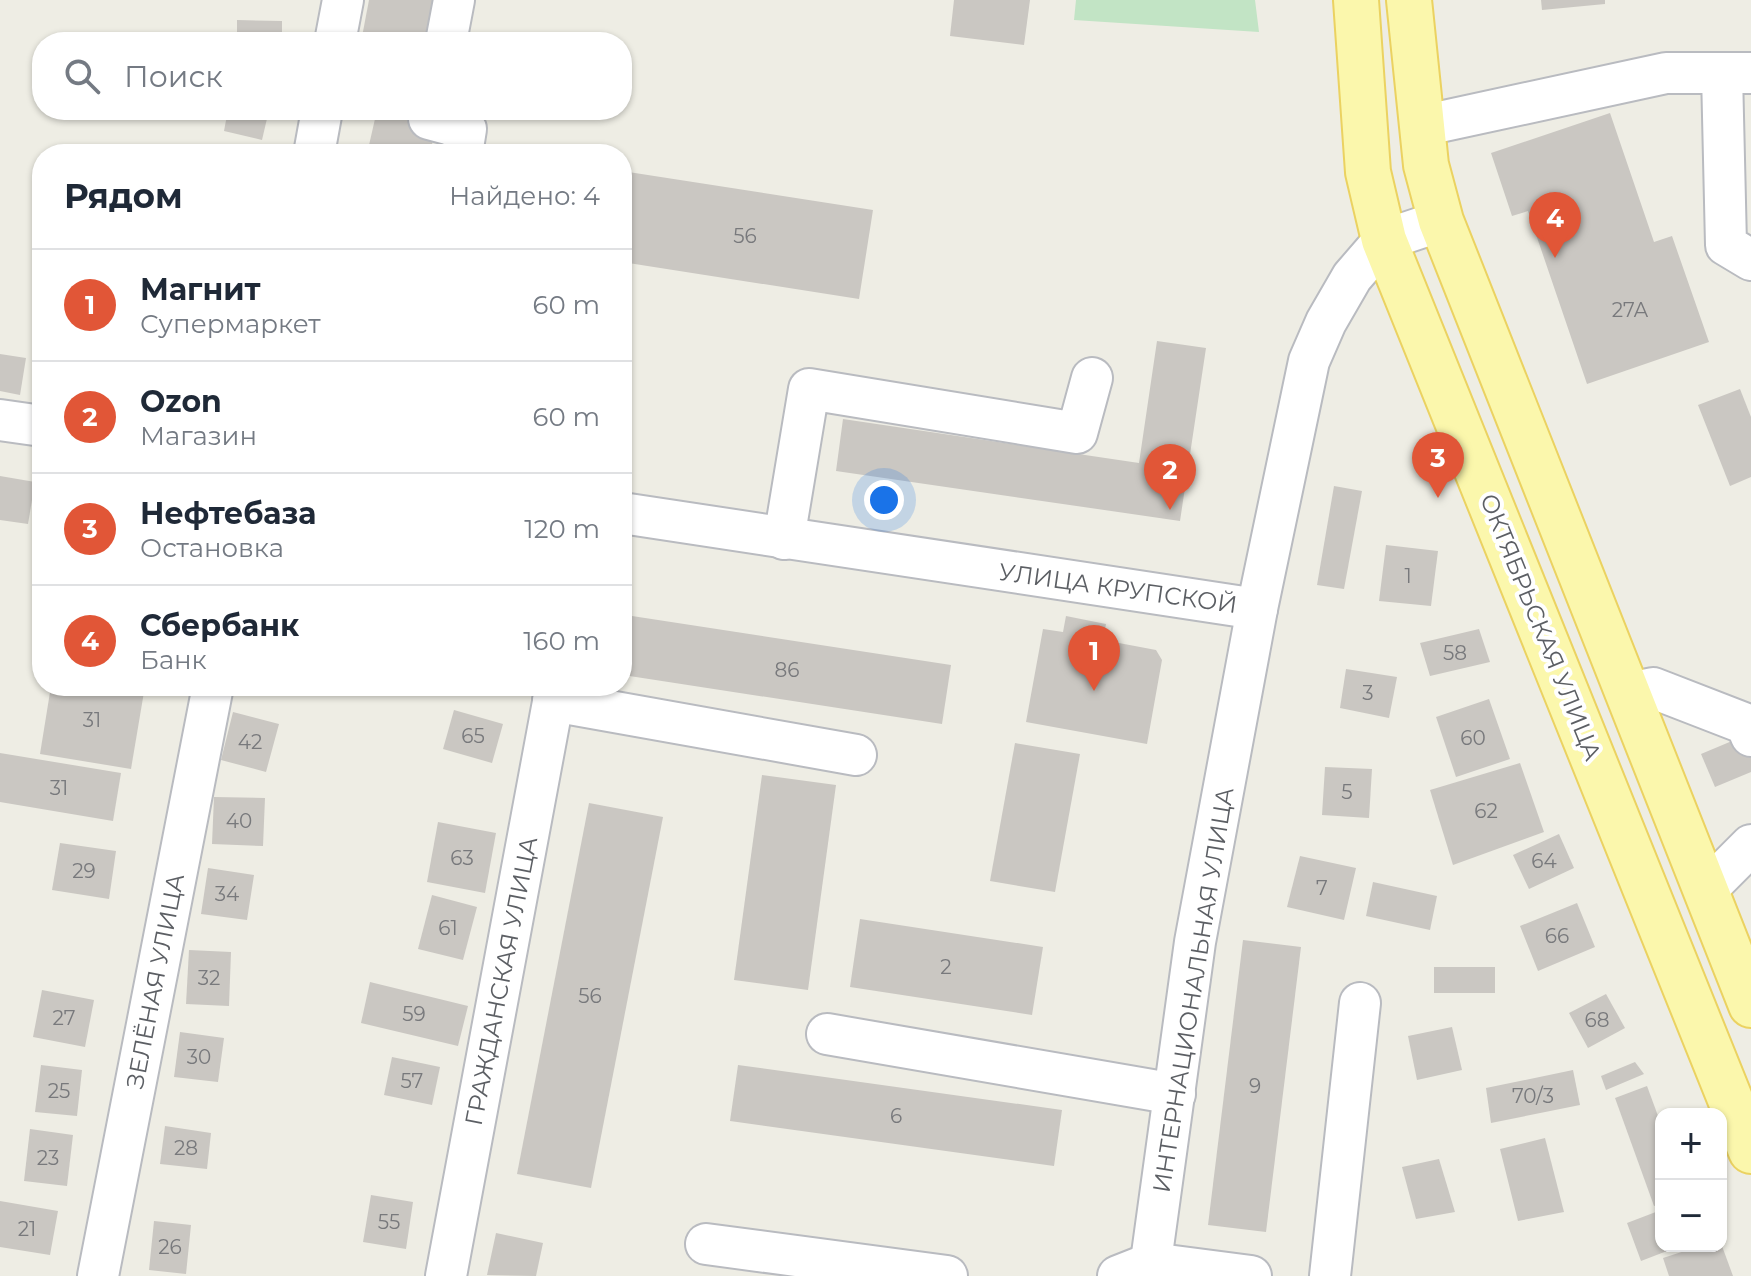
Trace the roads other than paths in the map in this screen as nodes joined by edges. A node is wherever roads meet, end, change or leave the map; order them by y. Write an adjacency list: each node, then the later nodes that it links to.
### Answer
1 (343, 0): 5 (street)
2 (454, 0): 6 (street)
3 (1356, 0): 14 (main road, ОКТЯБРЬСКАЯ УЛИЦА)
4 (1409, 0): 10 (main road)
5 (337, 32)
6 (448, 32)
7 (1737, 73): 10 (street); 15 (street)
8 (320, 120): 11 (street)
9 (433, 120): 12 (street)
10 (1421, 126): 13 (main road)
11 (316, 144)
12 (464, 144)
13 (1441, 221): 14 (street); 22 (main road)
14 (1384, 240): 21 (street, УЛИЦА КРУПСКОЙ); 34 (main road, ОКТЯБРЬСКАЯ УЛИЦА)
15 (1751, 260)
16 (1092, 378): 20 (street)
17 (0, 420): 18 (street)
18 (32, 425)
19 (632, 515): 20 (street, УЛИЦА КРУПСКОЙ)
20 (784, 539): 21 (street, УЛИЦА КРУПСКОЙ)
21 (1257, 609): 33 (street, ИНТЕРНАЦИОНАЛЬНАЯ УЛИЦА)
22 (1628, 693): 26 (street); 29 (main road)
23 (211, 696): 37 (street, ЗЕЛЁНАЯ УЛИЦА)
24 (553, 696): 38 (street, ГРАЖДАНСКАЯ УЛИЦА)
25 (569, 696): 27 (street)
26 (1751, 736)
27 (856, 755)
28 (1751, 845): 29 (street)
29 (1706, 890): 31 (main road)
30 (1360, 1003): 41 (street)
31 (1751, 1005)
32 (827, 1034): 33 (street)
33 (1175, 1094): 36 (street, ИНТЕРНАЦИОНАЛЬНАЯ УЛИЦА)
34 (1751, 1151)
35 (706, 1244): 39 (street)
36 (1139, 1272): 40 (street)
37 (98, 1276)
38 (446, 1276)
39 (947, 1276)
40 (1251, 1276)
41 (1330, 1276)

